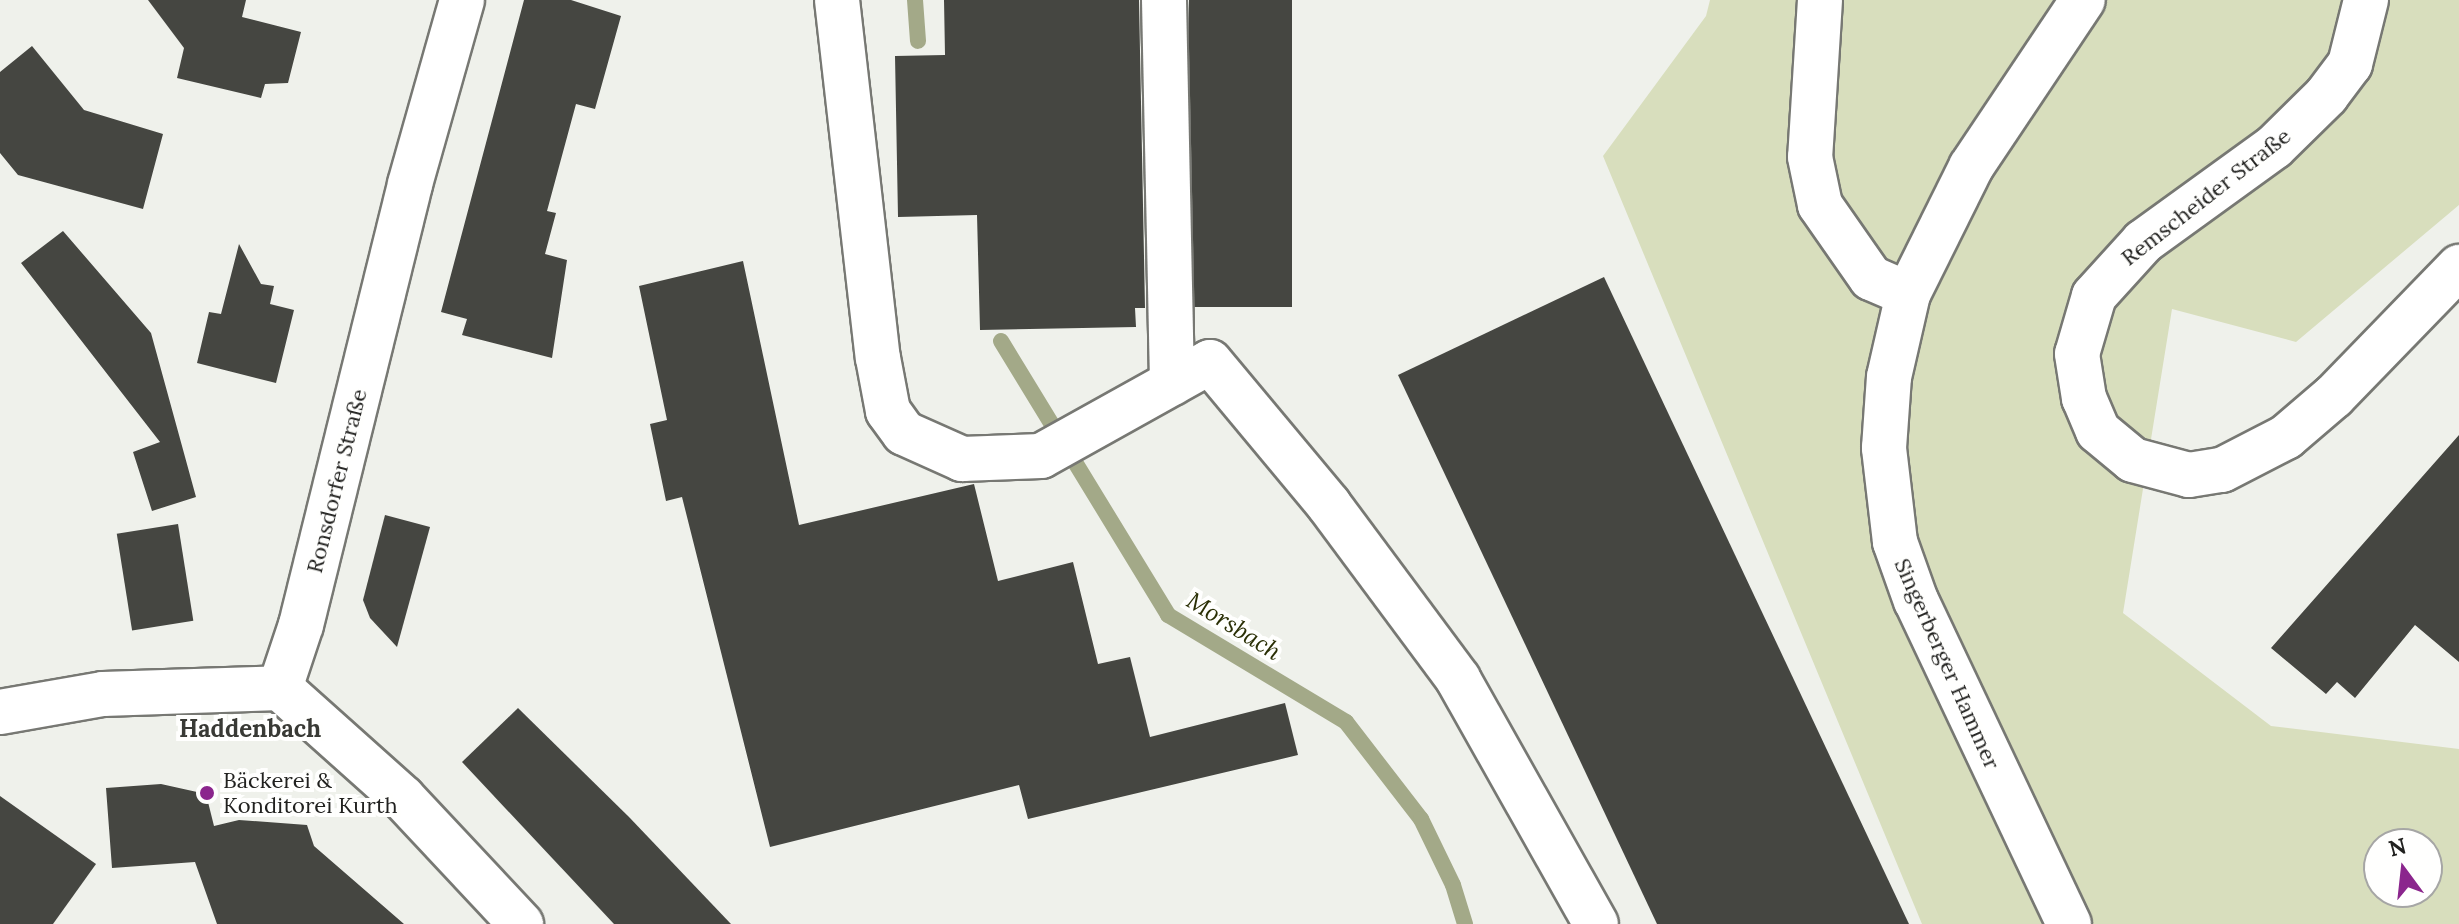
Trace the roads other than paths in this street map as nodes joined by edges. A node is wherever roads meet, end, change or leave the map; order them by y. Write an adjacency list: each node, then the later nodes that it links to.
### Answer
1 (462, 0): 10 (main road, Ronsdorfer Straße)
2 (837, 0): 9 (main road)
3 (1164, 0): 9 (main road)
4 (1820, 0): 8 (main road)
5 (2083, 0): 8 (main road)
6 (2366, 0): 7 (main road, Remscheider Straße)
7 (2459, 267)
8 (1908, 294): 14 (main road, Singerberger Hammer)
9 (1172, 383): 13 (main road)
10 (280, 688): 11 (main road); 12 (main road)
11 (0, 712)
12 (521, 924)
13 (1596, 924)
14 (2069, 924)

